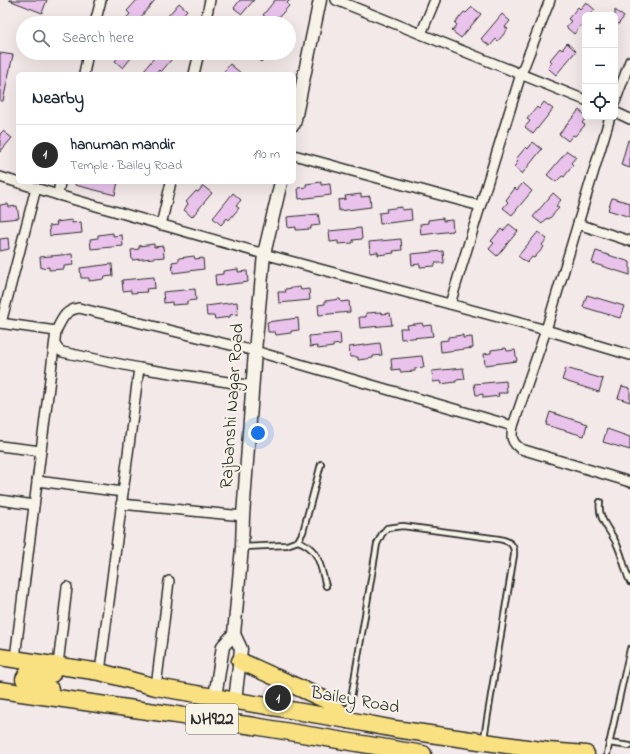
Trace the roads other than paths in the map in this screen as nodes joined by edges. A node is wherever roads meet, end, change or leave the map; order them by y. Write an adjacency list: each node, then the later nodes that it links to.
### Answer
1 (101, 0): 7 (street)
2 (210, 0): 8 (street)
3 (320, 0): 19 (street)
4 (336, 0): 9 (street)
5 (435, 0): 9 (street)
6 (550, 0): 15 (street)
7 (97, 16)
8 (207, 16)
9 (421, 34): 15 (street)
10 (87, 60): 13 (street)
11 (197, 60): 14 (street)
12 (630, 61): 16 (street)
13 (84, 72)
14 (194, 72)
15 (521, 74): 17 (street); 31 (street)
16 (618, 94)
17 (582, 99)
18 (618, 113): 20 (street)
19 (296, 114)
20 (630, 118)
21 (609, 120): 32 (street)
22 (296, 156): 31 (street)
23 (0, 177): 24 (street)
24 (16, 182)
25 (23, 184): 29 (street)
26 (60, 184): 30 (street)
27 (170, 184): 33 (street)
28 (281, 184): 35 (street, Rajbanshi Nagar Road)
29 (36, 188): 30 (street); 37 (street)
30 (58, 195): 33 (street)
31 (480, 206): 36 (street)
32 (578, 224): 34 (street); 38 (street)
33 (161, 225): 35 (street)
34 (630, 241)
35 (264, 254): 36 (street); 41 (street, Rajbanshi Nagar Road)
36 (450, 304): 38 (street)
37 (0, 323): 39 (street)
38 (546, 330): 42 (street); 45 (street)
39 (56, 331): 40 (street); 41 (street)
40 (55, 344): 43 (street); 47 (street)
41 (255, 351): 44 (street, Rajbanshi Nagar Road); 45 (street)
42 (630, 356)
43 (139, 368): 44 (street); 51 (street)
44 (253, 386): 56 (street, Rajbanshi Nagar Road)
45 (513, 426): 50 (street)
46 (0, 446): 47 (street)
47 (41, 451): 49 (street)
48 (321, 464): 57 (lane)
49 (37, 481): 51 (street); 55 (street)
50 (630, 482)
51 (123, 492): 54 (street)
52 (0, 500): 55 (street)
53 (600, 502): 60 (lane)
54 (121, 504): 56 (street); 68 (street)
55 (34, 505): 65 (street)
56 (243, 516): 58 (street, Rajbanshi Nagar Road)
57 (298, 541): 58 (lane); 61 (lane)
58 (242, 547): 63 (street, Rajbanshi Nagar Road)
59 (169, 581): 69 (street)
60 (630, 582)
61 (326, 586)
62 (67, 587): 67 (street)
63 (234, 634): 66 (street, Rajbanshi Nagar Road); 71 (street)
64 (630, 648): 76 (lane)
65 (8, 657): 67 (highway, Bailey Road / NH922)
66 (240, 661): 72 (street, Rajbanshi Nagar Road); 74 (highway)
67 (58, 665): 68 (highway, Bailey Road / NH922)
68 (100, 672): 69 (highway, Bailey Road / NH922)
69 (152, 686): 71 (highway, Bailey Road / NH922); 73 (highway)
70 (0, 690): 73 (highway, NH922)
71 (215, 697): 72 (highway, Bailey Road / NH922)
72 (235, 701): 74 (highway, Bailey Road / NH922)
73 (128, 707): 78 (highway, NH922)
74 (348, 720): 75 (highway, Bailey Road / NH922); 75 (lane)
75 (483, 741): 79 (highway, Bailey Road / NH922)
76 (609, 742): 77 (lane); 80 (lane)
77 (630, 746)
78 (423, 754)
79 (586, 754)
80 (607, 754)

